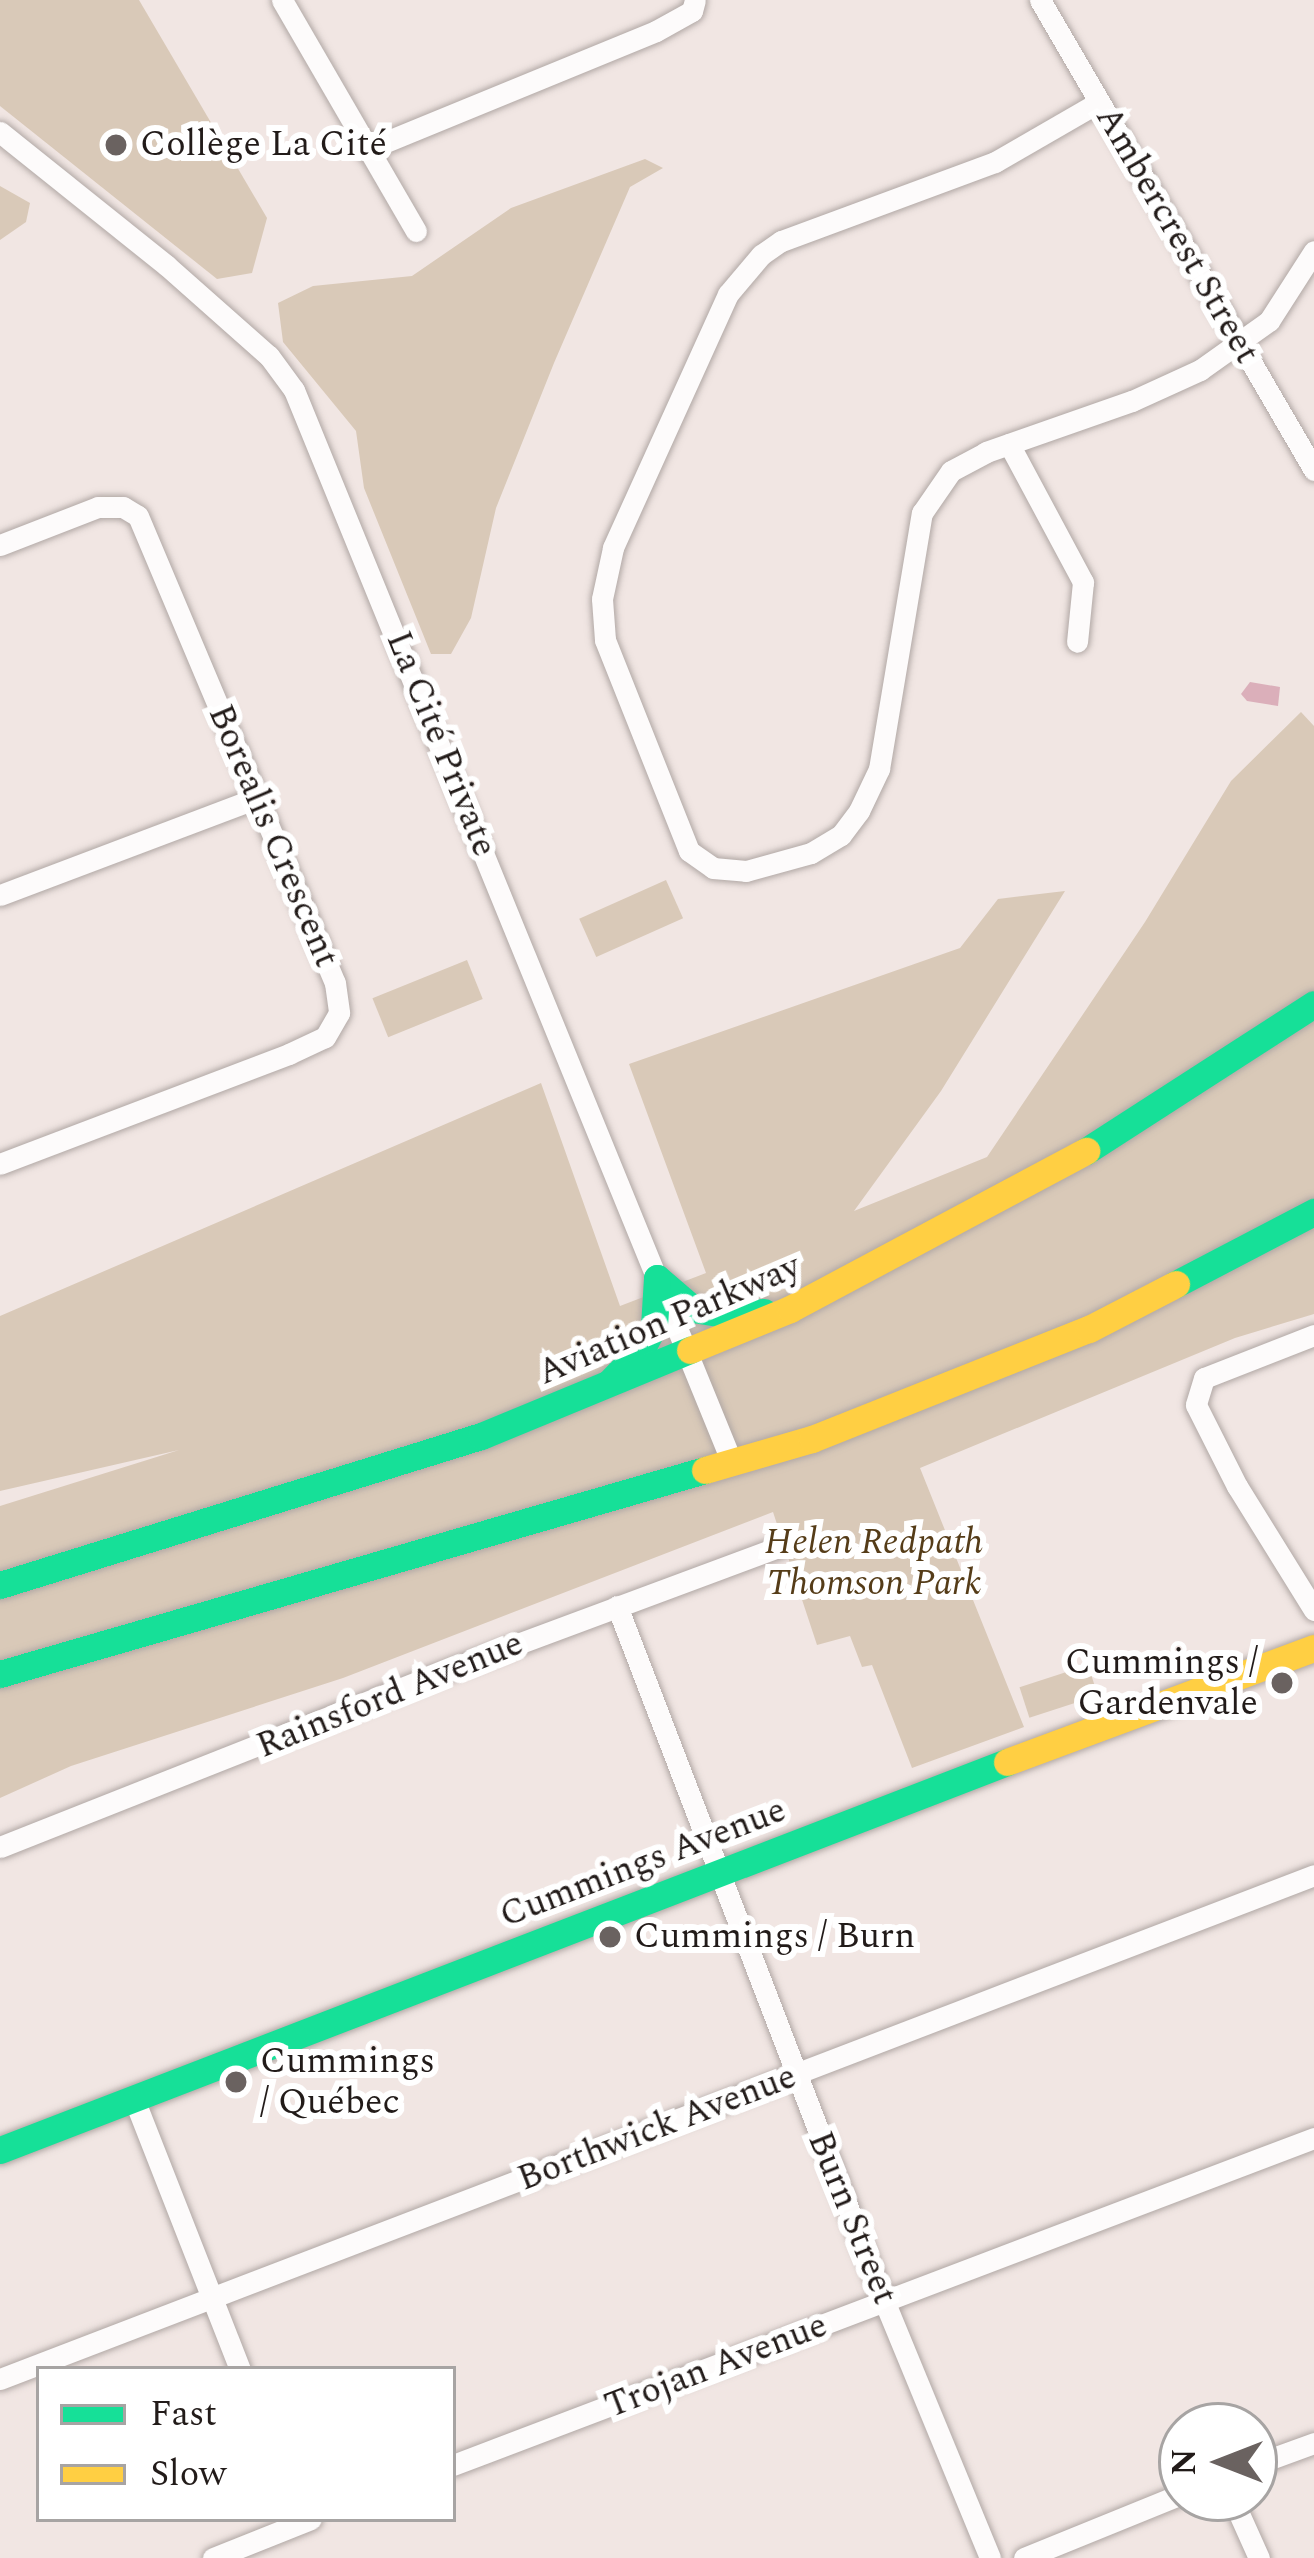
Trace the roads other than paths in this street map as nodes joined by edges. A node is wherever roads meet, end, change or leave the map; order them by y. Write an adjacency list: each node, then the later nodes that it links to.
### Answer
1 (282, 0): 6 (street)
2 (694, 0): 6 (street)
3 (1040, 0): 4 (street, Ambercrest Street)
4 (1099, 102): 9 (street, Ambercrest Street); 10 (street)
5 (0, 132): 19 (street, La Cité Private)
6 (366, 150): 7 (street)
7 (416, 231)
8 (1314, 250): 9 (street)
9 (1240, 342): 10 (street); 11 (street, Ambercrest Street)
10 (1009, 444): 13 (street)
11 (1314, 470)
12 (0, 545): 14 (street, Borealis Crescent)
13 (1077, 642)
14 (254, 799): 15 (street); 17 (street, Borealis Crescent)
15 (0, 895)
16 (1314, 1004): 20 (main road, Aviation Parkway)
17 (0, 1164)
18 (1314, 1212): 24 (main road)
19 (657, 1278): 20 (main road); 22 (street, La Cité Private); 23 (main road)
20 (790, 1309): 22 (main road, Aviation Parkway)
21 (1314, 1334): 28 (street)
22 (690, 1352): 23 (main road, Aviation Parkway); 24 (street, La Cité Private)
23 (597, 1392): 26 (main road, Aviation Parkway)
24 (732, 1463): 30 (main road)
25 (781, 1546): 27 (street, Rainsford Avenue)
26 (0, 1585)
27 (617, 1606): 31 (street, Rainsford Avenue); 32 (street, Burn Street)
28 (1314, 1610)
29 (1314, 1648): 32 (main road, Cummings Avenue)
30 (0, 1674)
31 (0, 1847)
32 (720, 1872): 34 (street, Burn Street); 35 (main road, Cummings Avenue)
33 (1314, 1875): 34 (street, Borthwick Avenue)
34 (796, 2077): 38 (street, Borthwick Avenue); 39 (street, Burn Street)
35 (134, 2099): 37 (main road, Cummings Avenue); 38 (street)
36 (1314, 2138): 39 (street, Trojan Avenue)
37 (0, 2150)
38 (212, 2297): 40 (street); 41 (street, Borthwick Avenue)
39 (885, 2303): 44 (street, Trojan Avenue); 49 (street, Burn Street)
40 (239, 2366)
41 (0, 2379)
42 (1314, 2443): 43 (street)
43 (1278, 2456)
44 (456, 2464)
45 (1158, 2504): 50 (street)
46 (300, 2522): 48 (street)
47 (1243, 2522): 51 (street)
48 (213, 2558)
49 (991, 2558)
50 (1024, 2558)
51 (1259, 2558)

